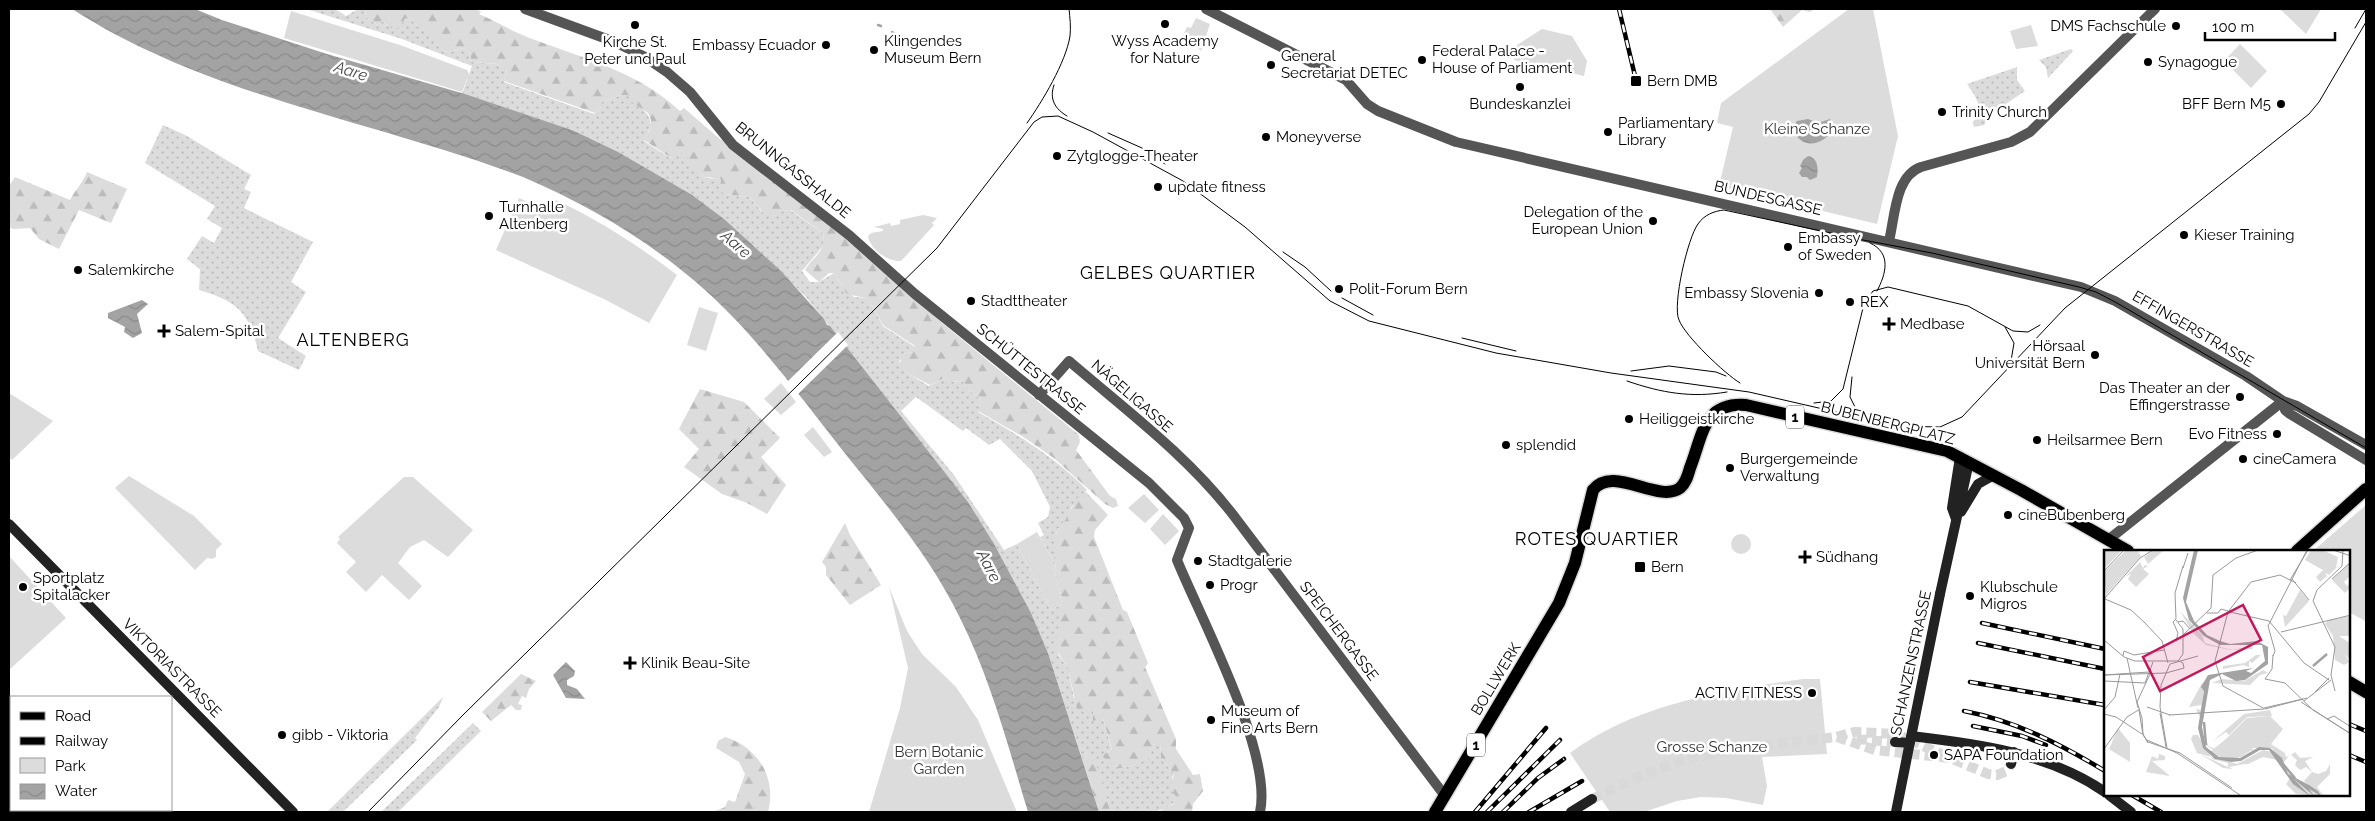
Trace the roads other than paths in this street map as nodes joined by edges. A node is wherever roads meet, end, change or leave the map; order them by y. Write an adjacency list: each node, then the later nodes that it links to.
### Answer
1 (525, 9): 4 (street, BRUNNGASSHALDE)
2 (1206, 9): 5 (street, BUNDESGASSE)
3 (2155, 9): 5 (street)
4 (849, 235): 7 (street, SCHÜTTESTRASSE)
5 (1889, 241): 6 (street, BUNDESGASSE)
6 (2086, 289): 8 (street, EFFINGERSTRASSE)
7 (1040, 395): 13 (street, NÄGELIGASSE); 32 (street, SCHÜTTESTRASSE)
8 (2283, 401): 9 (street, EFFINGERSTRASSE); 11 (street, EFFINGERSTRASSE); 17 (street)
9 (2366, 445)
10 (1964, 459): 12 (main road, 1); 15 (main road, SCHANZENSTRASSE); 20 (main road, BUBENBERGPLATZ / 1)
11 (2366, 460)
12 (1994, 475): 15 (main road, SCHANZENSTRASSE); 17 (main road, 1)
13 (1209, 484): 28 (street, SPEICHERGASSE)
14 (2366, 489): 19 (main road)
15 (1956, 519): 23 (main road, SCHANZENSTRASSE, bridge)
16 (9, 524): 31 (main road, VIKTORIASTRASSE)
17 (2108, 540): 18 (main road, 1)
18 (2126, 550)
19 (2298, 550)
20 (1567, 586): 28 (main road, BOLLWERK / 1)
21 (2350, 683): 22 (main road)
22 (2366, 692)
23 (1911, 737): 24 (main road); 25 (main road); 35 (main road, SCHANZENSTRASSE)
24 (1895, 742)
25 (2014, 752): 26 (main road); 27 (main road)
26 (2011, 764)
27 (2104, 791)
28 (1445, 796): 33 (main road, BOLLWERK / 1)
29 (2110, 796): 36 (main road)
30 (1592, 799): 34 (main road)
31 (293, 812)
32 (1260, 812)
33 (1435, 812)
34 (1571, 812)
35 (1896, 812)
36 (2131, 812)

